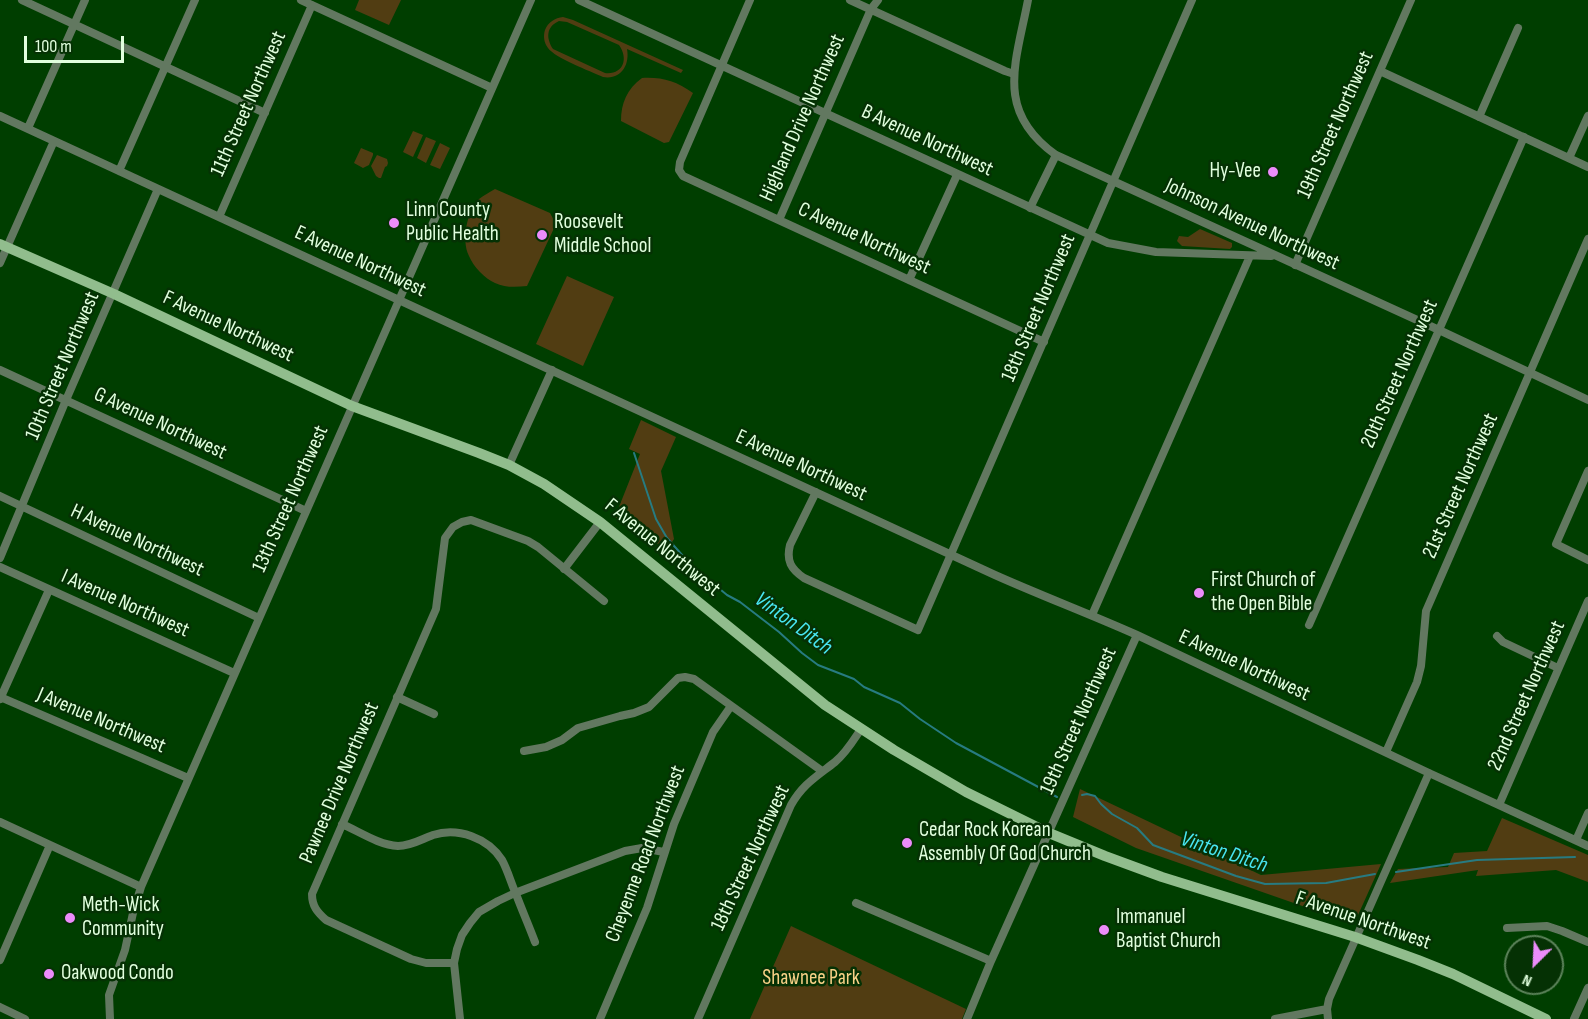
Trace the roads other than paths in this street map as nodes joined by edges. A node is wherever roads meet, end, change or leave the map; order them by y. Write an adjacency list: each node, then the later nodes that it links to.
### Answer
1 (22, 0): 15 (street)
2 (85, 0): 15 (street)
3 (195, 0): 17 (street)
4 (301, 0): 13 (street)
5 (531, 0): 21 (street, 13th Street Northwest)
6 (579, 0): 18 (street, B Avenue Northwest)
7 (750, 0): 18 (street)
8 (850, 0): 14 (street)
9 (878, 0): 14 (street, Highland Drive Northwest)
10 (1028, 0): 20 (street, Johnson Avenue Northwest)
11 (1192, 0): 35 (street, 18th Street Northwest)
12 (1411, 0): 19 (street, 19th Street Northwest)
13 (311, 3): 21 (street); 22 (street, 11th Street Northwest)
14 (871, 9): 20 (street); 23 (street, Highland Drive Northwest)
15 (74, 24): 17 (street); 27 (street)
16 (1518, 28): 26 (street)
17 (165, 66): 22 (street); 33 (street)
18 (722, 66): 23 (street, B Avenue Northwest); 39 (street, C Avenue Northwest)
19 (1380, 71): 26 (street); 46 (street, 19th Street Northwest)
20 (1014, 74): 30 (street, Johnson Avenue Northwest)
21 (492, 88): 49 (street, 13th Street Northwest)
22 (265, 113): 38 (street, 11th Street Northwest)
23 (824, 114): 34 (street, B Avenue Northwest); 39 (street, Highland Drive Northwest)
24 (0, 116): 27 (street, E Avenue Northwest)
25 (1588, 116): 31 (street)
26 (1479, 117): 28 (street)
27 (28, 128): 29 (street, E Avenue Northwest)
28 (1524, 137): 31 (street); 50 (street, 20th Street Northwest)
29 (54, 141): 33 (street, E Avenue Northwest); 42 (street)
30 (1056, 155): 35 (street, Johnson Avenue Northwest); 37 (street)
31 (1569, 158): 32 (street)
32 (1588, 167)
33 (119, 171): 36 (street, E Avenue Northwest)
34 (957, 175): 37 (street, B Avenue Northwest); 47 (street)
35 (1114, 182): 40 (street, 18th Street Northwest); 44 (street, Johnson Avenue Northwest)
36 (158, 189): 38 (street, E Avenue Northwest); 48 (street, 10th Street Northwest)
37 (1030, 208): 40 (street, B Avenue Northwest)
38 (219, 217): 49 (street, E Avenue Northwest)
39 (779, 220): 47 (street, C Avenue Northwest)
40 (1090, 236): 43 (street, B Avenue Northwest); 51 (street, 18th Street Northwest)
41 (1588, 239): 54 (street, 21st Street Northwest)
42 (4, 245): 45 (street); 48 (main road, F Avenue Northwest)
43 (1250, 256): 44 (street, B Avenue Northwest); 73 (street, 19th Street Northwest)
44 (1275, 256): 46 (street, Johnson Avenue Northwest)
45 (0, 263)
46 (1295, 265): 50 (street, Johnson Avenue Northwest)
47 (909, 280): 51 (street, C Avenue Northwest)
48 (114, 294): 55 (street, 10th Street Northwest); 57 (main road, F Avenue Northwest)
49 (398, 300): 53 (street, E Avenue Northwest); 57 (street, 13th Street Northwest)
50 (1439, 330): 54 (street, Johnson Avenue Northwest); 75 (street, 20th Street Northwest)
51 (1044, 342): 65 (street, 18th Street Northwest)
52 (0, 370): 55 (street, G Avenue Northwest)
53 (552, 370): 58 (street); 60 (street, E Avenue Northwest)
54 (1530, 373): 56 (street, Johnson Avenue Northwest); 86 (street, 21st Street Northwest)
55 (66, 400): 62 (street, 10th Street Northwest); 63 (street, G Avenue Northwest)
56 (1588, 400)
57 (352, 406): 58 (main road, F Avenue Northwest); 63 (street, 13th Street Northwest)
58 (509, 465): 64 (main road, F Avenue Northwest)
59 (1588, 471): 67 (street)
60 (816, 492): 65 (street, E Avenue Northwest); 65 (street, 18th Street Northwest)
61 (0, 496): 62 (street, H Avenue Northwest)
62 (22, 507): 66 (street, 10th Street Northwest); 74 (street, H Avenue Northwest)
63 (306, 511): 74 (street, 13th Street Northwest)
64 (600, 522): 69 (street); 84 (main road, F Avenue Northwest)
65 (951, 554): 73 (street, E Avenue Northwest)
66 (0, 558)
67 (1588, 560)
68 (0, 567): 70 (street, I Avenue Northwest)
69 (564, 569): 71 (street); 80 (street, Pawnee Drive Northwest)
70 (49, 590): 79 (street, I Avenue Northwest); 81 (street)
71 (604, 601)
72 (1588, 601): 78 (street, 22nd Street Northwest)
73 (1092, 615): 76 (street, E Avenue Northwest)
74 (259, 618): 79 (street, 13th Street Northwest)
75 (1310, 625)
76 (1137, 635): 86 (street, E Avenue Northwest); 94 (street, 19th Street Northwest)
77 (1497, 636): 78 (street)
78 (1558, 668): 90 (street, 22nd Street Northwest)
79 (234, 673): 89 (street, 13th Street Northwest)
80 (397, 697): 83 (street); 93 (street, Pawnee Drive Northwest)
81 (0, 698): 89 (street, J Avenue Northwest)
82 (731, 706): 85 (street); 87 (street); 98 (street, Cheyenne Road Northwest)
83 (434, 714)
84 (861, 729): 87 (street, 18th Street Northwest); 94 (main road, F Avenue Northwest)
85 (524, 751)
86 (1386, 752): 88 (street, E Avenue Northwest)
87 (822, 771): 116 (street, 18th Street Northwest)
88 (1429, 773): 90 (street, E Avenue Northwest); 103 (street)
89 (188, 778): 99 (street, 13th Street Northwest)
90 (1499, 805): 95 (street, E Avenue Northwest)
91 (1588, 813): 95 (street)
92 (0, 822): 96 (street)
93 (342, 824): 100 (street); 108 (street, Pawnee Drive Northwest)
94 (1050, 833): 103 (main road, F Avenue Northwest); 107 (street, 19th Street Northwest)
95 (1576, 840): 97 (street, E Avenue Northwest)
96 (50, 845): 99 (street); 106 (street)
97 (1588, 846)
98 (664, 852): 100 (street); 115 (street, Cheyenne Road Northwest)
99 (141, 887): 113 (street, 13th Street Northwest)
100 (516, 893): 104 (street); 108 (street)
101 (855, 903): 107 (street)
102 (1507, 928): 105 (street)
103 (1355, 937): 111 (street); 119 (main road, F Avenue Northwest)
104 (535, 942)
105 (1588, 942)
106 (0, 960)
107 (991, 961): 117 (street, 19th Street Northwest)
108 (454, 963): 114 (street)
109 (1588, 988): 120 (street)
110 (0, 1007): 112 (street)
111 (1328, 1014): 118 (street)
112 (25, 1019)
113 (110, 1019)
114 (460, 1019)
115 (600, 1019)
116 (698, 1019)
117 (967, 1019)
118 (1275, 1019)
119 (1546, 1019)
120 (1574, 1019)

